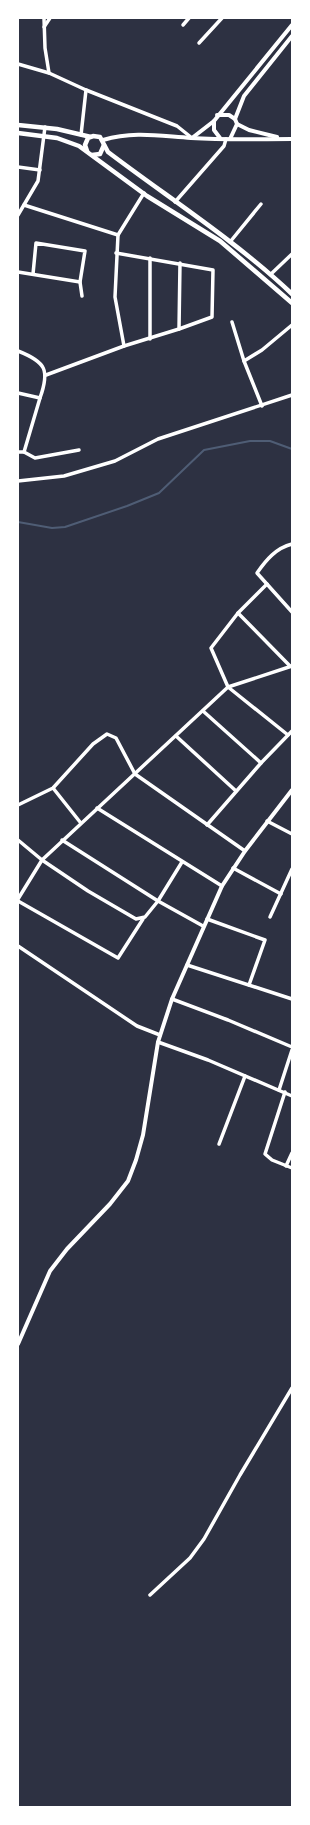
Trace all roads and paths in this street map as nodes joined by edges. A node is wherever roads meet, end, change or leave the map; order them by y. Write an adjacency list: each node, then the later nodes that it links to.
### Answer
1 (44, 18): 7 (street)
2 (50, 18): 7 (street)
3 (190, 18): 5 (street)
4 (222, 18): 9 (street)
5 (183, 25)
6 (292, 25): 13 (street)
7 (44, 28): 11 (street)
8 (292, 36): 14 (street)
9 (199, 43)
10 (18, 64): 11 (street)
11 (49, 73): 12 (street)
12 (86, 90): 20 (street); 23 (street)
13 (217, 115): 14 (street); 15 (street)
14 (235, 119): 16 (street)
15 (214, 121): 23 (street); 24 (street)
16 (237, 124): 25 (street); 26 (street)
17 (18, 125): 18 (main road)
18 (45, 127): 20 (main road); 21 (street)
19 (18, 133): 21 (main road)
20 (81, 134): 22 (main road)
21 (44, 136): 29 (main road); 32 (street)
22 (91, 137): 28 (main road); 29 (main road)
23 (192, 138): 24 (street); 28 (street)
24 (220, 138): 25 (street)
25 (228, 139): 26 (street); 34 (street)
26 (285, 139): 27 (street)
27 (292, 139)
28 (104, 143): 30 (main road); 34 (main road)
29 (87, 151): 30 (main road)
30 (92, 155): 33 (main road)
31 (18, 167): 32 (street)
32 (40, 170): 36 (street)
33 (144, 194): 38 (street); 50 (main road)
34 (175, 202): 39 (main road)
35 (261, 204): 39 (street)
36 (24, 205): 37 (street); 38 (street)
37 (18, 215)
38 (118, 235): 40 (street)
39 (230, 242): 46 (main road)
40 (116, 253): 42 (street); 55 (street)
41 (292, 254): 46 (street)
42 (150, 258): 43 (street); 54 (street)
43 (180, 263): 53 (street); 53 (street)
44 (18, 272): 45 (street)
45 (33, 274): 47 (street); 47 (street)
46 (271, 274): 48 (main road)
47 (80, 282): 49 (street)
48 (292, 294)
49 (82, 296)
50 (292, 303)
51 (232, 322): 57 (street)
52 (292, 325): 57 (street)
53 (179, 329): 54 (street)
54 (150, 339): 55 (street)
55 (124, 346): 58 (street)
56 (18, 351): 58 (street)
57 (244, 361): 62 (street)
58 (46, 375): 61 (street)
59 (18, 393): 61 (street)
60 (292, 395): 62 (street)
61 (40, 398): 65 (street)
62 (262, 406): 66 (street)
63 (79, 450): 65 (street)
64 (18, 452): 65 (street)
65 (24, 452)
66 (18, 481)
67 (292, 544): 68 (street)
68 (267, 584): 69 (street); 70 (street)
69 (291, 610)
70 (238, 613): 71 (street); 72 (street)
71 (291, 666): 72 (street)
72 (228, 687): 73 (street); 75 (street)
73 (203, 711): 76 (street); 77 (street)
74 (292, 731): 75 (street)
75 (288, 735): 77 (street)
76 (176, 736): 78 (street); 81 (street)
77 (261, 763): 81 (street)
78 (135, 774): 79 (street); 83 (street); 86 (street)
79 (52, 788): 82 (street); 85 (street)
80 (292, 790): 84 (street)
81 (236, 791): 86 (street)
82 (18, 805)
83 (97, 808): 85 (street); 92 (street)
84 (267, 821): 87 (street); 90 (street)
85 (80, 822): 89 (street)
86 (207, 825): 90 (street)
87 (292, 834)
88 (18, 840): 91 (street)
89 (62, 840): 91 (street); 99 (street)
90 (245, 851): 93 (street)
91 (42, 860): 98 (street); 101 (street)
92 (182, 862): 96 (street); 99 (street)
93 (233, 868): 96 (street); 97 (street)
94 (292, 869): 95 (street)
95 (290, 878): 97 (street)
96 (222, 886): 102 (street)
97 (281, 894): 100 (street)
98 (18, 900): 101 (street)
99 (158, 901): 101 (street); 103 (street)
100 (270, 917)
101 (142, 919)
102 (207, 919): 103 (street); 106 (street)
103 (203, 926): 105 (street)
104 (18, 946): 109 (street)
105 (187, 964): 106 (street); 107 (street)
106 (250, 985): 108 (street)
107 (172, 999): 109 (street); 111 (street)
108 (292, 999)
109 (160, 1035): 110 (street)
110 (158, 1042): 112 (street); 120 (street)
111 (292, 1048): 113 (street)
112 (245, 1076): 113 (street); 116 (street)
113 (279, 1090): 114 (street)
114 (285, 1092): 115 (street); 118 (street)
115 (292, 1096)
116 (219, 1144)
117 (292, 1153): 118 (street)
118 (286, 1166): 119 (street)
119 (292, 1168)
120 (18, 1344)
121 (292, 1388): 122 (street)
122 (150, 1595)

